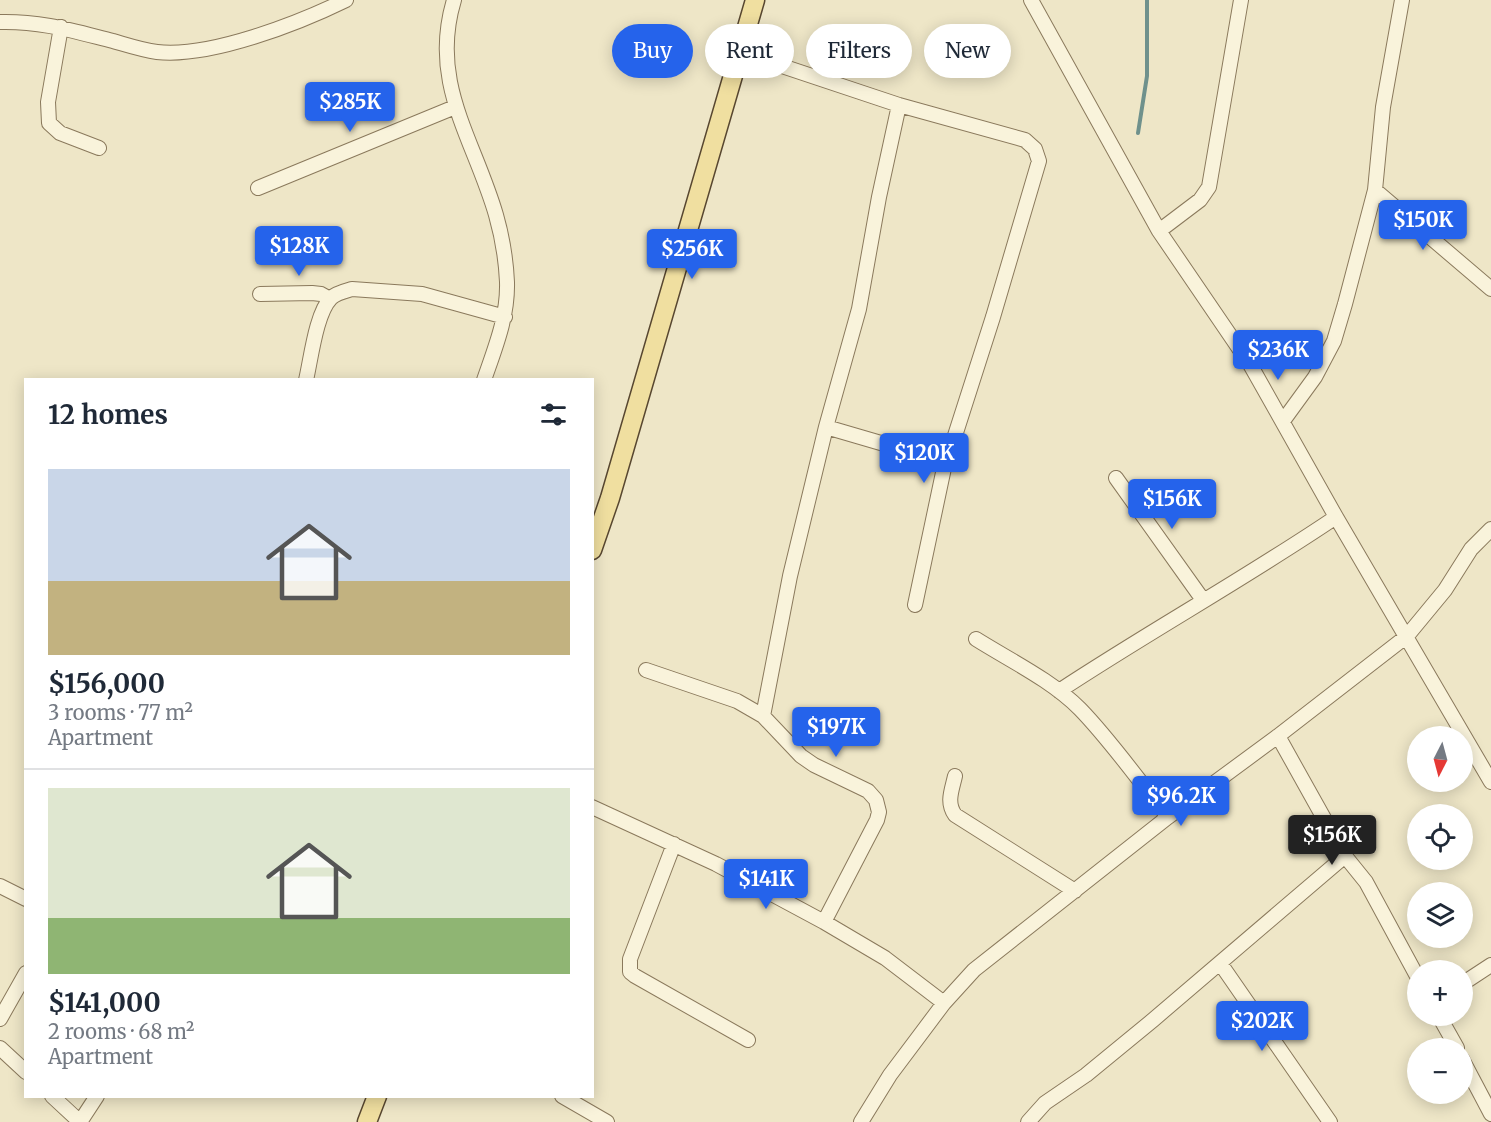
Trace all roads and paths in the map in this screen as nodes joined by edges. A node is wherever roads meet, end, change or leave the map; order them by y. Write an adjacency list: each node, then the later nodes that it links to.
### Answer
1 (346, 0): 9 (street)
2 (454, 0): 13 (street)
3 (755, 0): 8 (main road)
4 (1031, 0): 17 (street)
5 (1241, 0): 17 (street)
6 (1402, 0): 16 (street)
7 (0, 22): 9 (street)
8 (748, 24)
9 (61, 27): 14 (street)
10 (794, 70): 12 (street)
11 (732, 78): 30 (main road)
12 (899, 105): 25 (street); 26 (street)
13 (455, 108): 15 (street); 21 (street)
14 (99, 148)
15 (258, 188)
16 (1375, 190): 18 (street); 24 (street)
17 (1159, 231): 24 (street)
18 (1491, 289)
19 (260, 294): 20 (street)
20 (330, 298): 21 (street); 22 (street)
21 (505, 317): 23 (street)
22 (306, 378)
23 (485, 378)
24 (1283, 422): 28 (street)
25 (826, 427): 32 (street); 37 (street)
26 (952, 445)
27 (1116, 478): 31 (street)
28 (1336, 517): 31 (street); 33 (street)
29 (1491, 529): 33 (street)
30 (594, 544)
31 (1203, 600): 36 (street)
32 (915, 605)
33 (1407, 636): 38 (street); 40 (street)
34 (976, 639): 36 (street)
35 (646, 670): 37 (street)
36 (1059, 692): 42 (street)
37 (763, 716): 48 (street)
38 (1278, 736): 42 (street); 44 (street)
39 (956, 776): 46 (street)
40 (1491, 782)
41 (594, 808): 43 (street)
42 (1168, 817): 46 (street)
43 (674, 844): 48 (street); 56 (street)
44 (1345, 856): 49 (street); 50 (street)
45 (0, 886): 47 (street)
46 (1075, 891): 54 (street)
47 (24, 898)
48 (824, 922): 54 (street)
49 (1408, 960)
50 (1220, 963): 68 (street); 69 (street)
51 (1491, 965): 53 (street)
52 (24, 977): 55 (street)
53 (1473, 977)
54 (945, 1003): 67 (street)
55 (0, 1019)
56 (748, 1040)
57 (0, 1048): 58 (street)
58 (24, 1070)
59 (1473, 1080): 64 (street)
60 (54, 1098): 61 (street)
61 (96, 1098)
62 (376, 1098): 65 (main road)
63 (565, 1098): 66 (street)
64 (1491, 1114)
65 (367, 1122)
66 (607, 1122)
67 (861, 1122)
68 (1028, 1122)
69 (1330, 1122)

